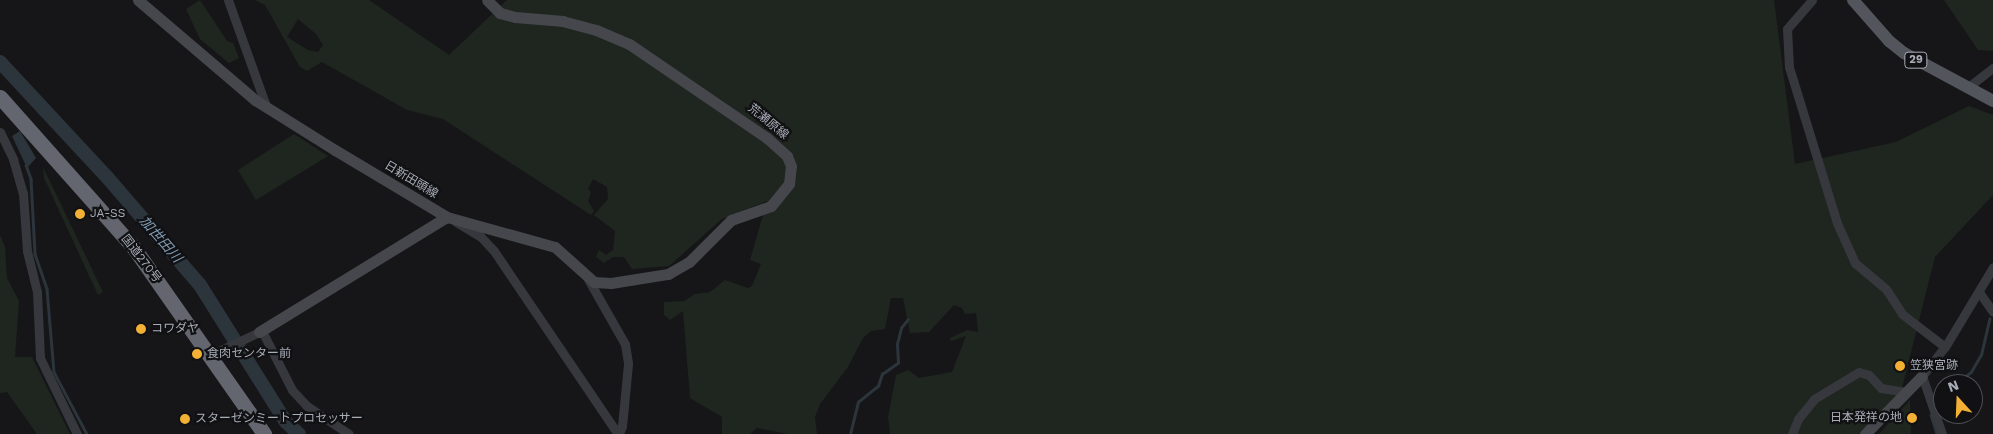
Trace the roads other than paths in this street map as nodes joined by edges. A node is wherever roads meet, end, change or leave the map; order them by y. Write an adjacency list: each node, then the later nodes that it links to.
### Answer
1 (138, 0): 10 (street, 日新田頭線)
2 (228, 0): 10 (street)
3 (487, 0): 14 (street, 荒瀬原線)
4 (1812, 0): 18 (street)
5 (1853, 0): 7 (main road, 29)
6 (1993, 68): 7 (street)
7 (1967, 88): 9 (main road, 29)
8 (0, 97): 19 (highway, 国道270号)
9 (1993, 101)
10 (266, 106): 12 (street, 日新田頭線)
11 (0, 132): 22 (street)
12 (447, 217): 14 (street); 17 (street); 25 (street, 日新田頭線)
13 (1993, 266): 15 (street)
14 (588, 279): 25 (street)
15 (1979, 292): 16 (street); 18 (street)
16 (1993, 312)
17 (261, 332): 19 (street); 24 (street)
18 (1945, 347): 20 (street)
19 (214, 353): 23 (highway, 国道270号)
20 (1922, 376): 21 (street); 28 (street)
21 (1906, 392): 26 (street); 27 (street)
22 (77, 434)
23 (264, 434)
24 (349, 434)
25 (618, 434)
26 (1792, 434)
27 (1866, 434)
28 (1942, 434)

